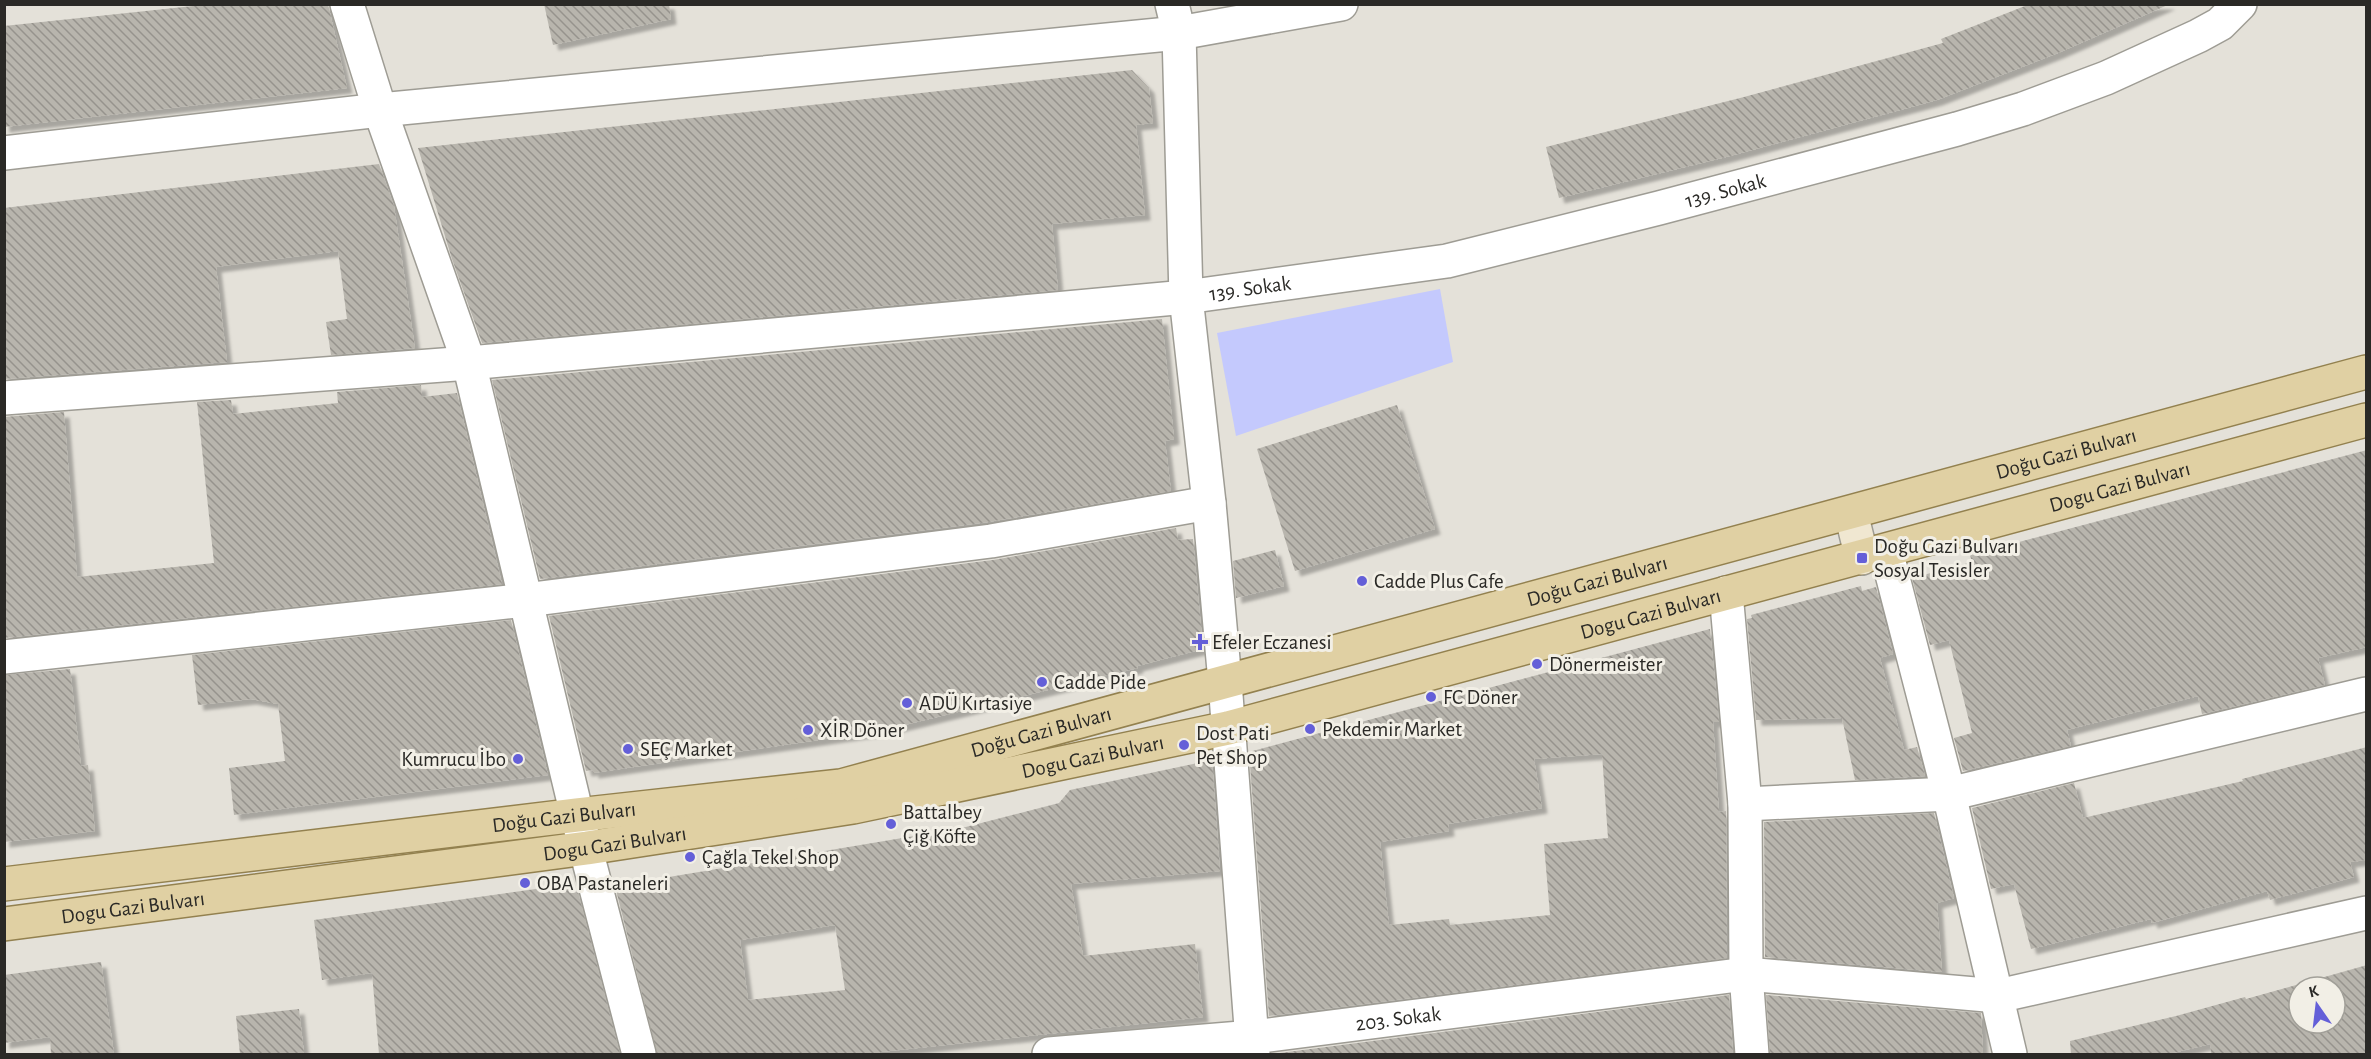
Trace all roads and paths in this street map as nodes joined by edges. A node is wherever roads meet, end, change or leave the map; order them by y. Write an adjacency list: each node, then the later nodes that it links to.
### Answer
1 (347, 4): 5 (street)
2 (1341, 4): 4 (street)
3 (2240, 4): 7 (street, 139. Sokak)
4 (1175, 19): 5 (street); 7 (street)
5 (380, 110): 6 (street); 8 (street)
6 (4, 153)
7 (1186, 297): 8 (street, 139. Sokak); 12 (street)
8 (469, 363): 10 (street, 139. Sokak); 16 (street)
9 (2367, 372): 13 (main road, Doğu Gazi Bulvarı)
10 (4, 398)
11 (2367, 420): 14 (main road, Dogu Gazi Bulvarı)
12 (1209, 503): 16 (street); 18 (street)
13 (1851, 513): 14 (main road); 18 (main road, Doğu Gazi Bulvarı)
14 (1874, 555): 15 (main road, Dogu Gazi Bulvarı); 21 (street)
15 (1726, 593): 20 (main road, Dogu Gazi Bulvarı); 22 (street)
16 (526, 600): 17 (street); 23 (street)
17 (4, 657)
18 (1225, 682): 20 (street); 23 (main road, Doğu Gazi Bulvarı)
19 (2367, 694): 21 (street)
20 (1228, 728): 24 (main road, Dogu Gazi Bulvarı); 30 (street)
21 (1949, 794): 22 (street); 29 (street)
22 (1745, 804): 28 (street)
23 (577, 814): 24 (street); 25 (main road, Doğu Gazi Bulvarı)
24 (587, 848): 27 (main road, Dogu Gazi Bulvarı); 31 (street)
25 (4, 885)
26 (2367, 913): 29 (street, 203. Sokak)
27 (4, 924)
28 (1746, 974): 29 (street, 203. Sokak); 30 (street, 203. Sokak); 33 (street)
29 (1998, 996): 34 (street)
30 (1253, 1046): 32 (street, 203. Sokak)
31 (639, 1054)
32 (1049, 1054)
33 (1752, 1054)
34 (2010, 1054)

